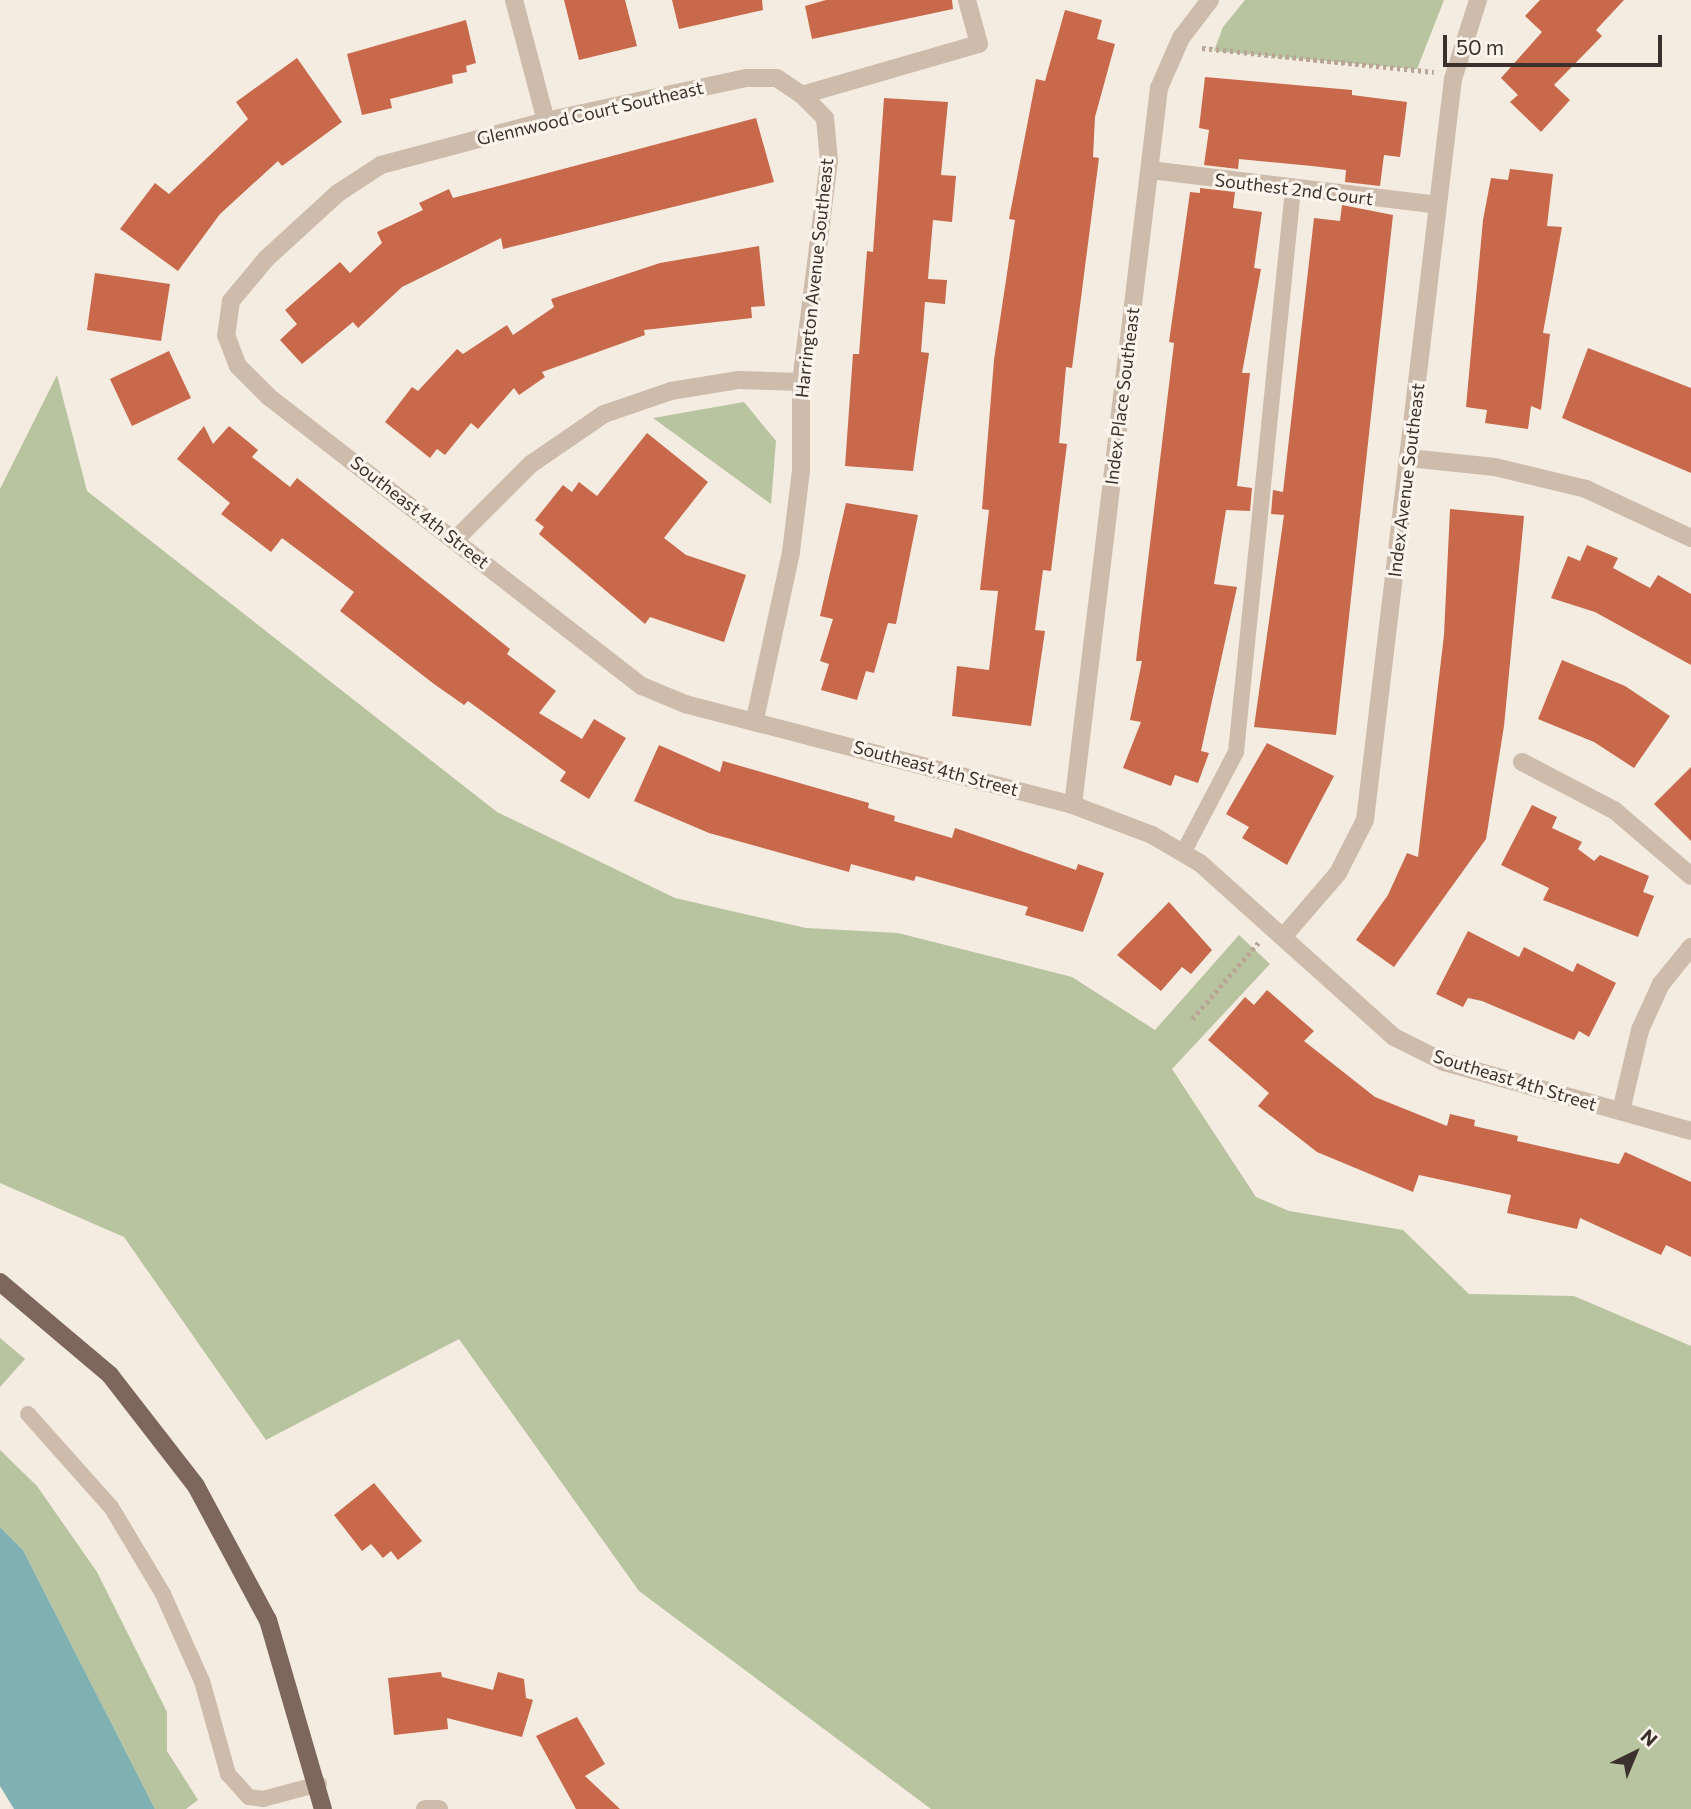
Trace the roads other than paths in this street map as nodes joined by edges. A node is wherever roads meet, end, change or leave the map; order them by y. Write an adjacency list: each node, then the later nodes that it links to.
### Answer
1 (514, 0): 6 (street)
2 (967, 0): 5 (street)
3 (1210, 0): 7 (street, Index Place Southeast)
4 (1478, 0): 9 (street, Index Avenue Southeast)
5 (802, 95): 6 (street, Glennwood Court Southeast); 11 (street, Harrington Avenue Southeast)
6 (546, 121): 10 (street, Glennwood Court Southeast)
7 (1150, 170): 8 (street, Southest 2nd Court); 17 (street, Index Place Southeast)
8 (1293, 189): 9 (street, Southest 2nd Court); 18 (lane)
9 (1438, 205): 12 (street, Index Avenue Southeast)
10 (226, 335): 14 (street, Southeast 4th Street)
11 (801, 382): 14 (street); 15 (street, Harrington Avenue Southeast)
12 (1409, 458): 13 (street); 20 (street, Index Avenue Southeast)
13 (1691, 538)
14 (456, 539): 15 (street, Southeast 4th Street)
15 (755, 719): 17 (street, Southeast 4th Street)
16 (1522, 762): 19 (street)
17 (1073, 805): 18 (street, Southeast 4th Street)
18 (1182, 853): 20 (street, Southeast 4th Street)
19 (1691, 876)
20 (1278, 933): 22 (street, Southeast 4th Street)
21 (1691, 947): 22 (street)
22 (1620, 1111): 23 (street, Southeast 4th Street)
23 (1691, 1131)
24 (0, 1282): 26 (main road)
25 (28, 1414): 26 (lane)
26 (319, 1784): 27 (main road)
27 (323, 1809)
28 (425, 1809): 29 (street)
29 (439, 1809)

